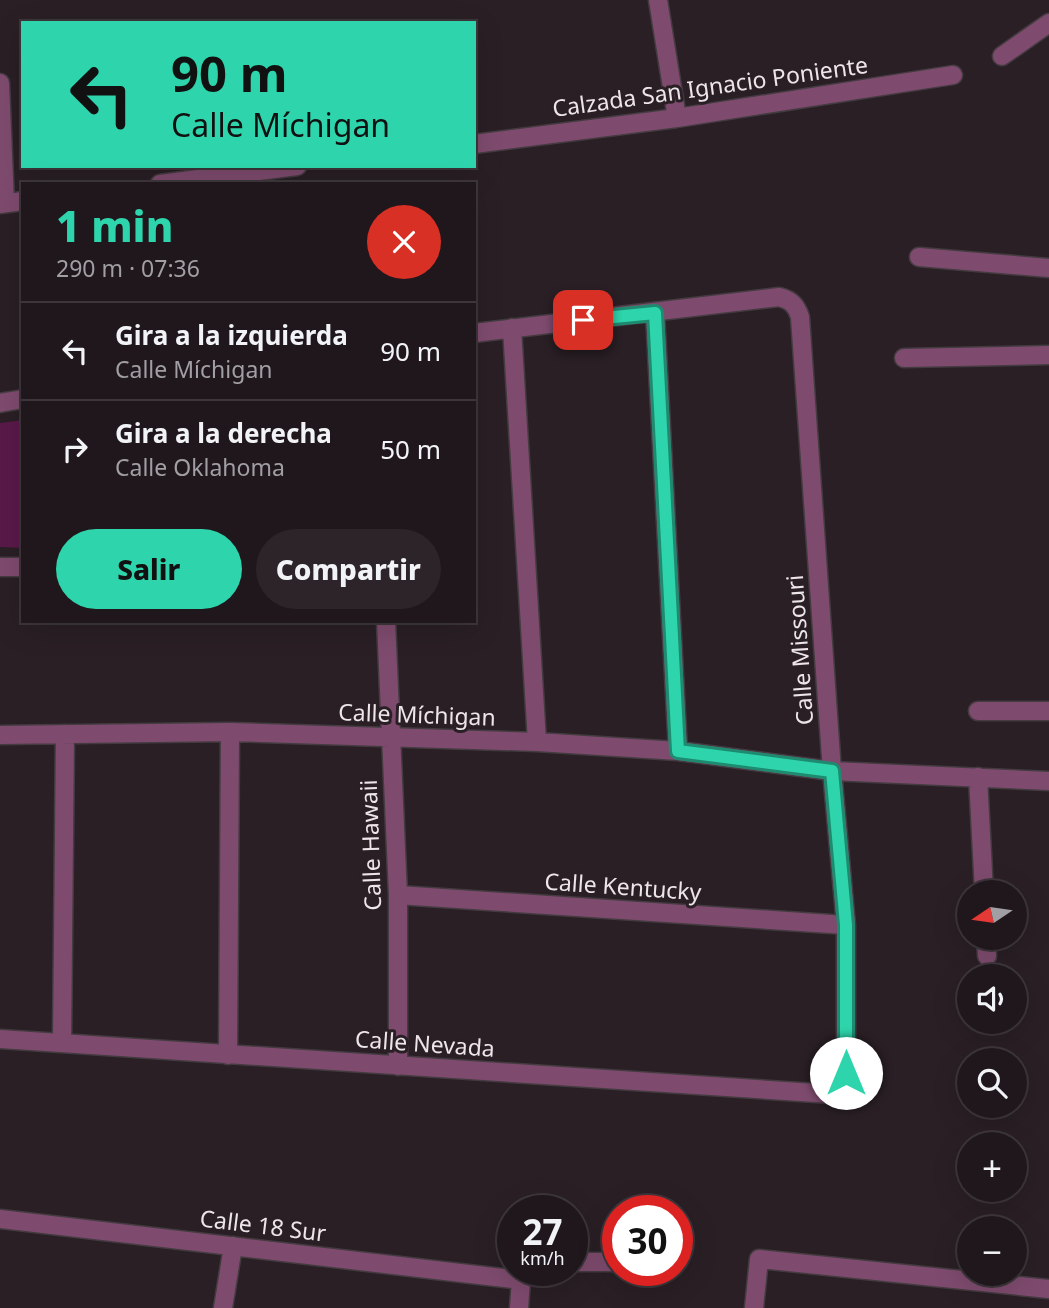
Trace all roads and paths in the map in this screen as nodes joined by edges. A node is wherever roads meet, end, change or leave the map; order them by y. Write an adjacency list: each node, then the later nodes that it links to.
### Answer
1 (658, 0): 6 (street)
2 (1049, 23): 3 (street)
3 (1002, 56)
4 (953, 75): 6 (street, Calzada San Ignacio Poniente)
5 (0, 83): 10 (street)
6 (677, 118): 7 (street, Calzada San Ignacio Poniente)
7 (476, 144)
8 (282, 168): 9 (street)
9 (175, 182)
10 (9, 203)
11 (919, 257): 12 (street)
12 (1049, 268)
13 (655, 313): 14 (street); 30 (street); 31 (street, Calle Missouri)
14 (512, 328): 15 (street); 29 (street)
15 (476, 332)
16 (1049, 355): 17 (street)
17 (904, 358)
18 (21, 399): 19 (street)
19 (0, 403)
20 (0, 567): 21 (street)
21 (21, 567)
22 (386, 623): 28 (street, Calle Hawaii)
23 (978, 710): 24 (street)
24 (1049, 711)
25 (230, 732): 26 (street, Calle Míchigan); 28 (street, Calle Míchigan); 41 (street)
26 (65, 734): 27 (street, Calle Míchigan); 40 (street)
27 (0, 735)
28 (390, 738): 29 (street, Calle Míchigan); 35 (street, Calle Hawaii)
29 (537, 742): 30 (street, Calle Míchigan)
30 (678, 751): 31 (street, Calle Míchigan)
31 (832, 771): 32 (street, Calle Míchigan); 36 (street, Calle Missouri)
32 (978, 777): 33 (street, Calle Míchigan); 34 (street)
33 (1049, 781)
34 (983, 880)
35 (398, 895): 36 (street, Calle Kentucky); 42 (street, Calle Hawaii)
36 (846, 925): 43 (street, Calle Missouri)
37 (987, 950): 38 (street)
38 (987, 956)
39 (0, 1039): 40 (street, Calle Nevada)
40 (62, 1043): 41 (street, Calle Nevada)
41 (228, 1055): 42 (street, Calle Nevada)
42 (398, 1066): 43 (street, Calle Nevada)
43 (846, 1095)
44 (0, 1219): 45 (street, Calle 18 Sur)
45 (233, 1246): 46 (street, Calle 18 Sur); 49 (street)
46 (497, 1272)
47 (523, 1286): 50 (street)
48 (1049, 1289): 51 (street)
49 (223, 1308)
50 (519, 1308)
51 (754, 1308)

